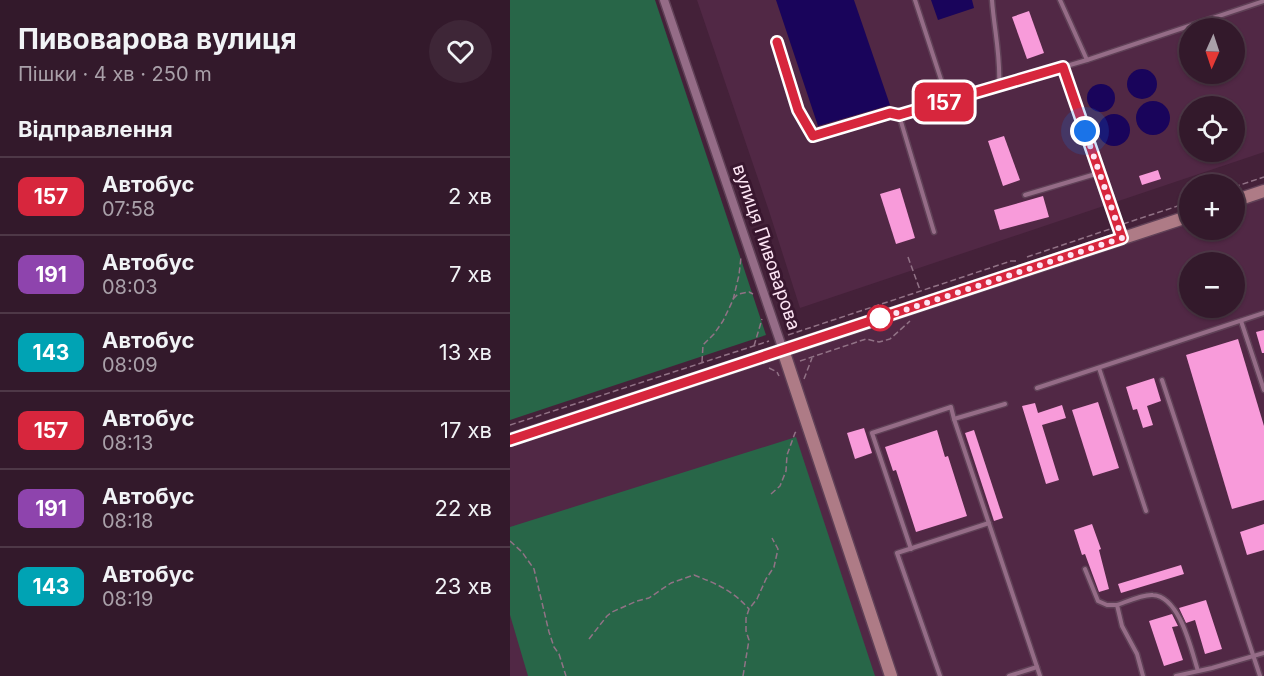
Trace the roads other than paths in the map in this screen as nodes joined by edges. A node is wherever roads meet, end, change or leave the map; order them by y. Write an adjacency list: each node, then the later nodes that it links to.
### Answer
1 (664, 0): 21 (street, вулиця Пивоварова)
2 (915, 0): 10 (lane)
3 (992, 0): 9 (lane)
4 (1060, 0): 7 (lane)
5 (1264, 1): 7 (lane)
6 (777, 42): 11 (lane)
7 (1087, 60): 8 (lane)
8 (1063, 67): 9 (lane); 12 (lane)
9 (999, 86): 10 (lane)
10 (948, 101): 11 (lane)
11 (899, 115): 17 (lane)
12 (1100, 173): 14 (lane); 18 (lane)
13 (1264, 191): 15 (main road)
14 (1025, 195)
15 (1245, 197)
16 (1179, 219): 18 (main road)
17 (934, 232)
18 (1120, 232): 21 (main road)
19 (1264, 313): 20 (lane)
20 (1241, 321): 22 (lane); 25 (lane)
21 (783, 350): 28 (main road); 38 (main road, вулиця Пивоварова)
22 (1099, 368): 24 (lane); 29 (lane)
23 (1162, 380): 35 (lane)
24 (1037, 388)
25 (1264, 390)
26 (1005, 404): 27 (lane)
27 (954, 419): 30 (lane); 31 (lane)
28 (510, 440)
29 (1146, 511)
30 (989, 523): 31 (lane); 36 (lane)
31 (911, 549): 39 (lane)
32 (1084, 569): 33 (lane)
33 (1117, 605): 37 (lane); 42 (lane)
34 (1264, 652): 35 (lane)
35 (1254, 656): 37 (lane); 44 (lane)
36 (1037, 667): 40 (lane); 41 (lane)
37 (1198, 671): 43 (lane)
38 (891, 676)
39 (940, 676)
40 (1009, 676)
41 (1040, 676)
42 (1143, 676)
43 (1176, 676)
44 (1260, 676)

